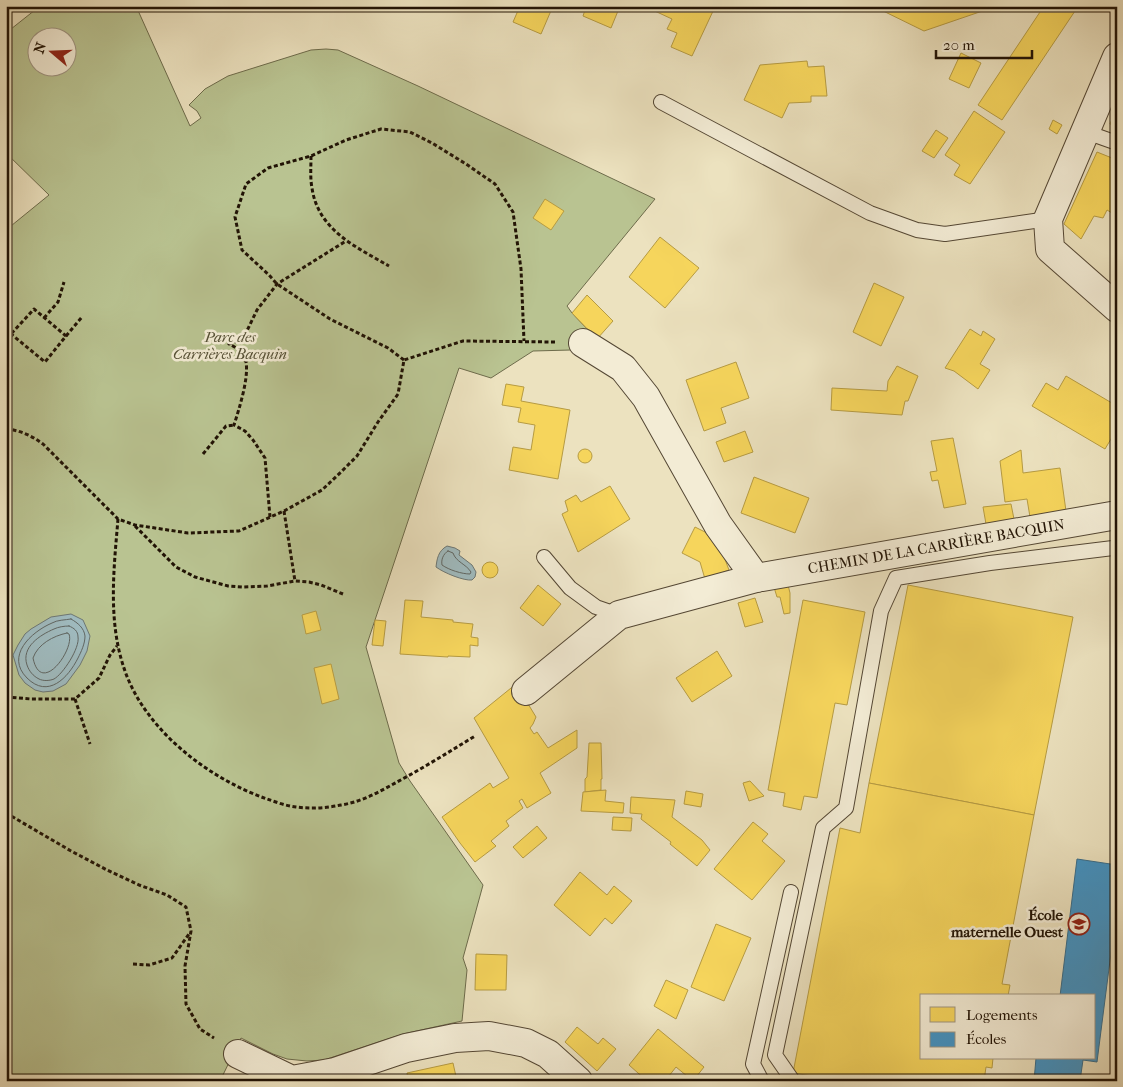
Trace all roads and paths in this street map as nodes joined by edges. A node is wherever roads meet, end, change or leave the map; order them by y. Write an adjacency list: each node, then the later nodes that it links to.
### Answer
1 (1117, 57): 3 (street)
2 (661, 102): 6 (lane)
3 (1086, 132): 4 (lane); 6 (street)
4 (1117, 143)
5 (311, 156): 7 (path); 10 (path); 17 (path)
6 (1048, 219): 11 (street)
7 (346, 242): 8 (path); 10 (path)
8 (389, 266)
9 (64, 282): 13 (path)
10 (277, 284): 19 (path); 20 (path)
11 (1117, 308)
12 (82, 317): 15 (path)
13 (44, 318): 14 (path); 15 (path)
14 (11, 334): 15 (path); 16 (path)
15 (66, 336)
16 (6, 337)
17 (524, 341): 18 (path); 19 (path)
18 (583, 343): 30 (street)
19 (404, 360): 23 (path)
20 (234, 425): 22 (path); 25 (path)
21 (6, 430): 26 (path)
22 (203, 454)
23 (284, 511): 25 (path); 31 (path)
24 (1117, 515): 30 (street, CHEMIN DE LA CARRIÈRE BACQUIN)
25 (270, 517): 27 (path)
26 (118, 519): 27 (path); 34 (path)
27 (135, 525): 31 (path)
28 (1117, 546): 48 (lane)
29 (544, 557): 33 (lane)
30 (756, 578): 33 (street, CHEMIN DE LA CARRIÈRE BACQUIN)
31 (295, 581): 32 (path)
32 (343, 594)
33 (619, 615): 35 (street, CHEMIN DE LA CARRIÈRE BACQUIN)
34 (118, 645): 37 (path); 38 (path)
35 (526, 691)
36 (6, 697): 37 (path)
37 (75, 699): 39 (path)
38 (475, 736)
39 (90, 744)
40 (6, 813): 42 (path)
41 (791, 892): 47 (lane)
42 (191, 931): 43 (path); 44 (path)
43 (133, 964)
44 (238, 1054): 45 (street)
45 (290, 1080): 46 (street)
46 (578, 1081)
47 (762, 1081)
48 (792, 1081)

